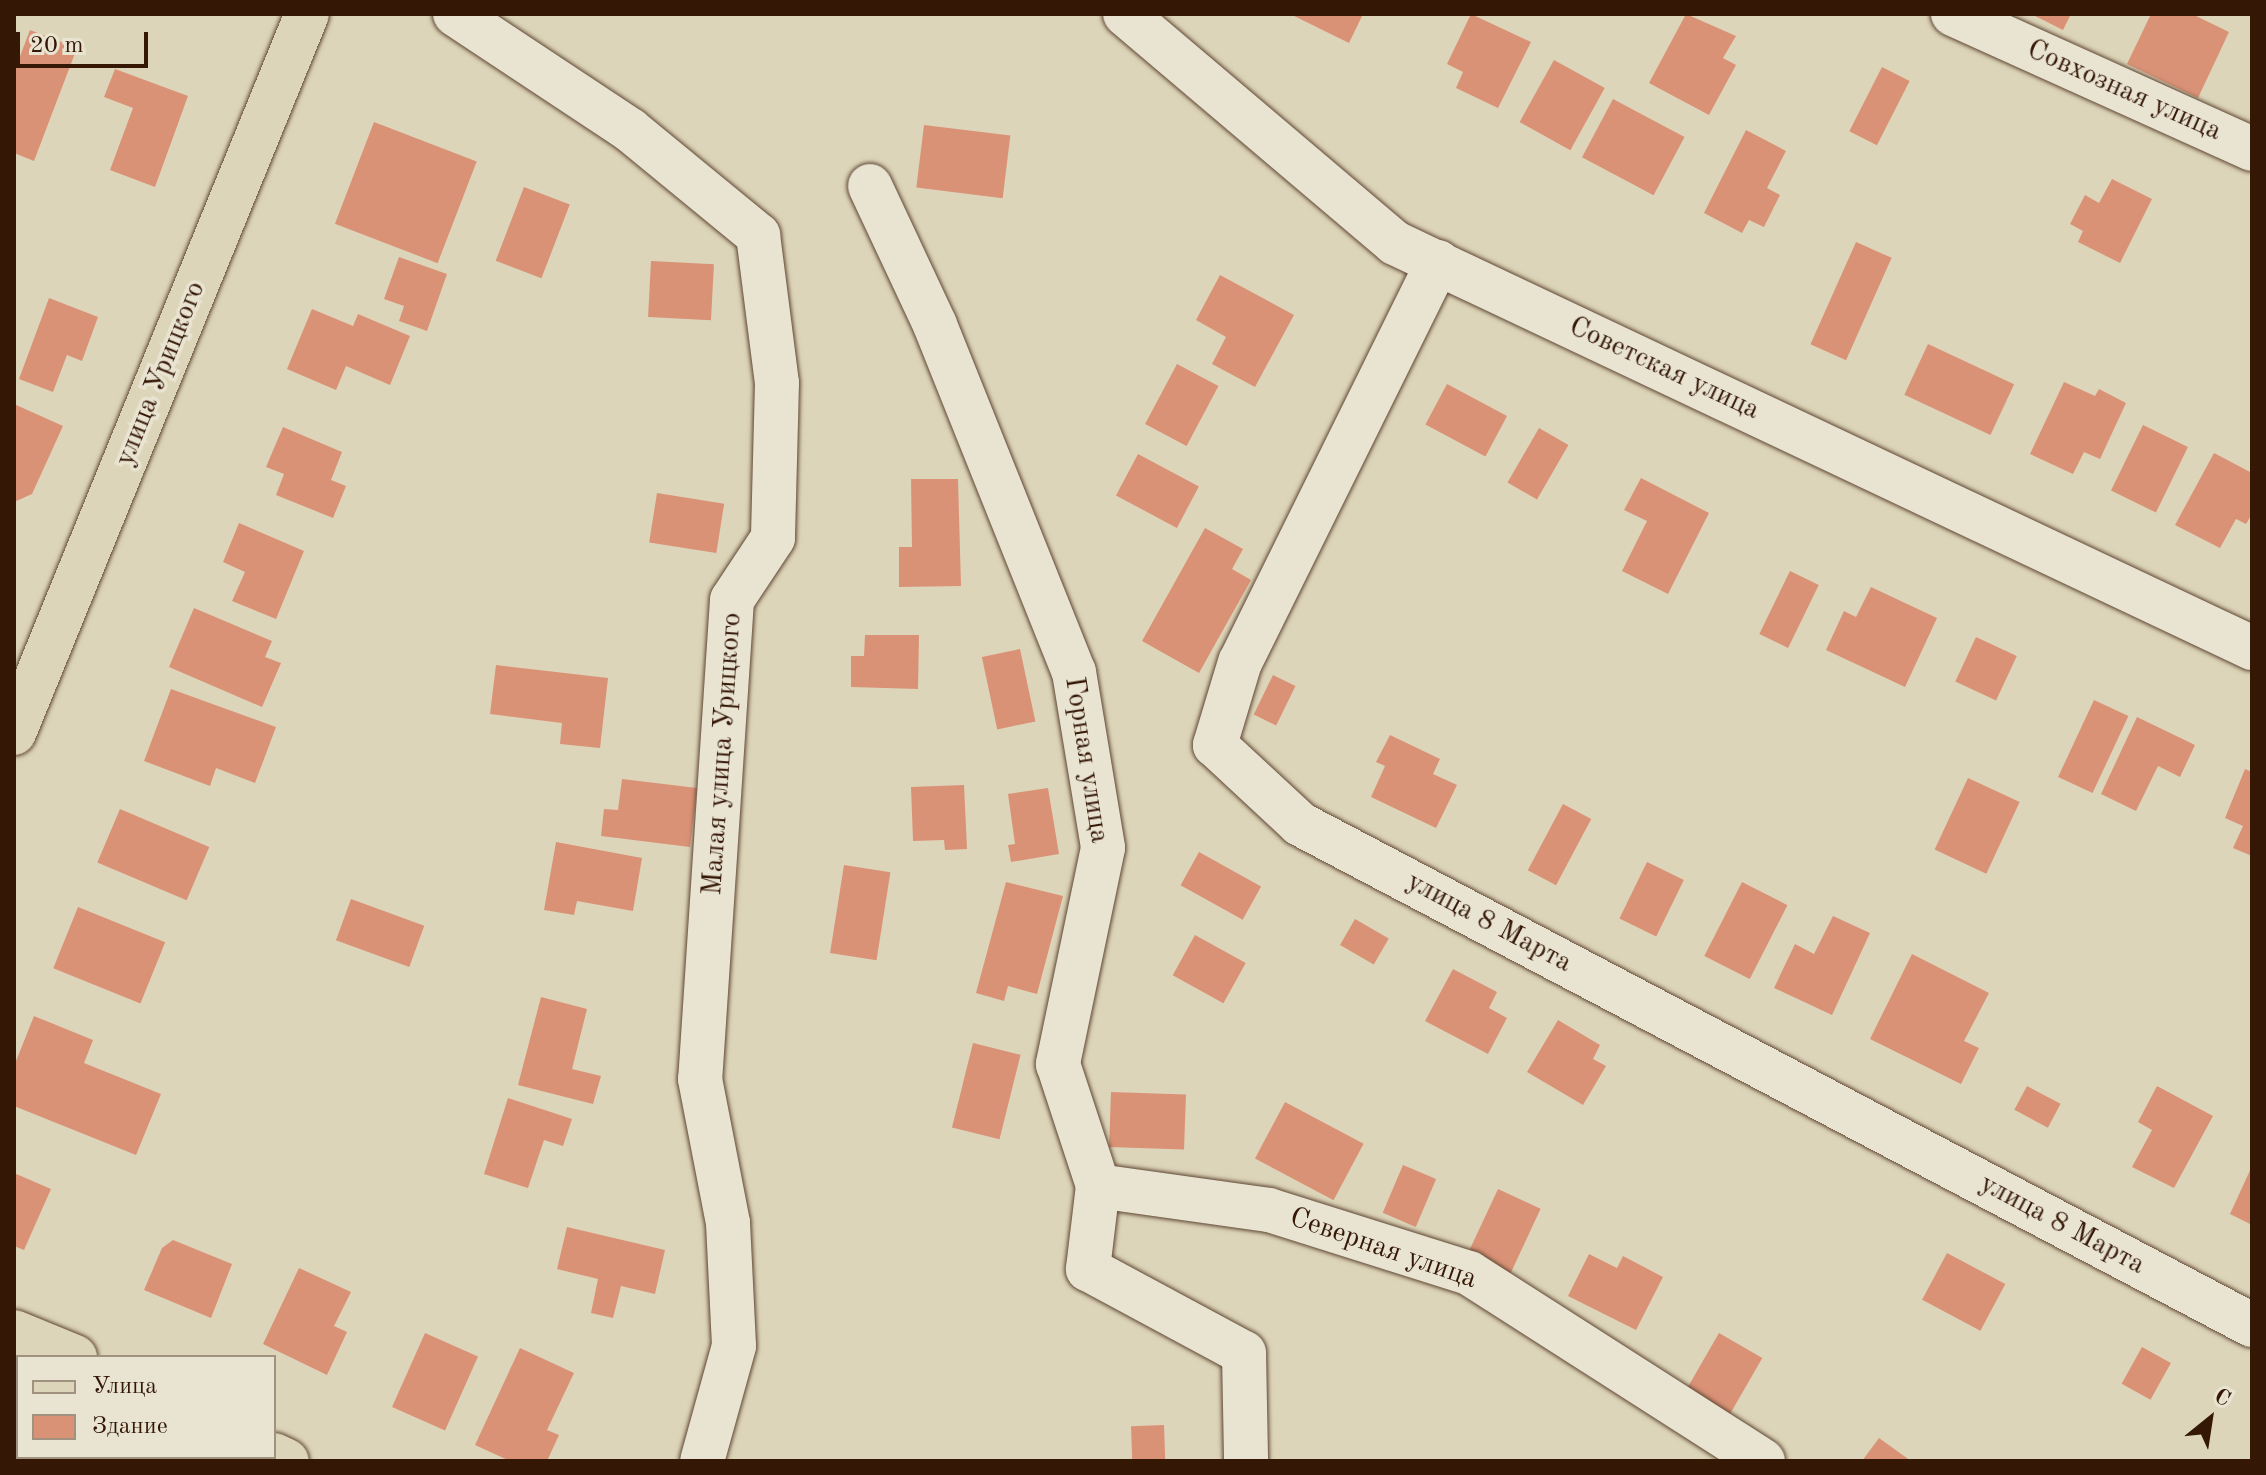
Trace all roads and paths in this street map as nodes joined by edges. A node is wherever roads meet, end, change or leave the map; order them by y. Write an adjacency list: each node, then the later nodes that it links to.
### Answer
1 (307, 14): 9 (main road, улица Урицкого)
2 (455, 14): 14 (street, Малая улица Урицкого)
3 (1125, 14): 7 (street, Советская улица)
4 (1953, 14): 5 (street, Совхозная улица)
5 (2252, 149)
6 (870, 186): 10 (street, Горная улица)
7 (1438, 262): 8 (street, Советская улица); 11 (street, улица 8 Марта)
8 (2252, 648)
9 (14, 733)
10 (1098, 1186): 15 (street, Горная улица); 16 (street, Северная улица)
11 (2252, 1325)
12 (14, 1332): 13 (main road)
13 (70, 1355)
14 (702, 1461)
15 (1246, 1461)
16 (1763, 1461)

